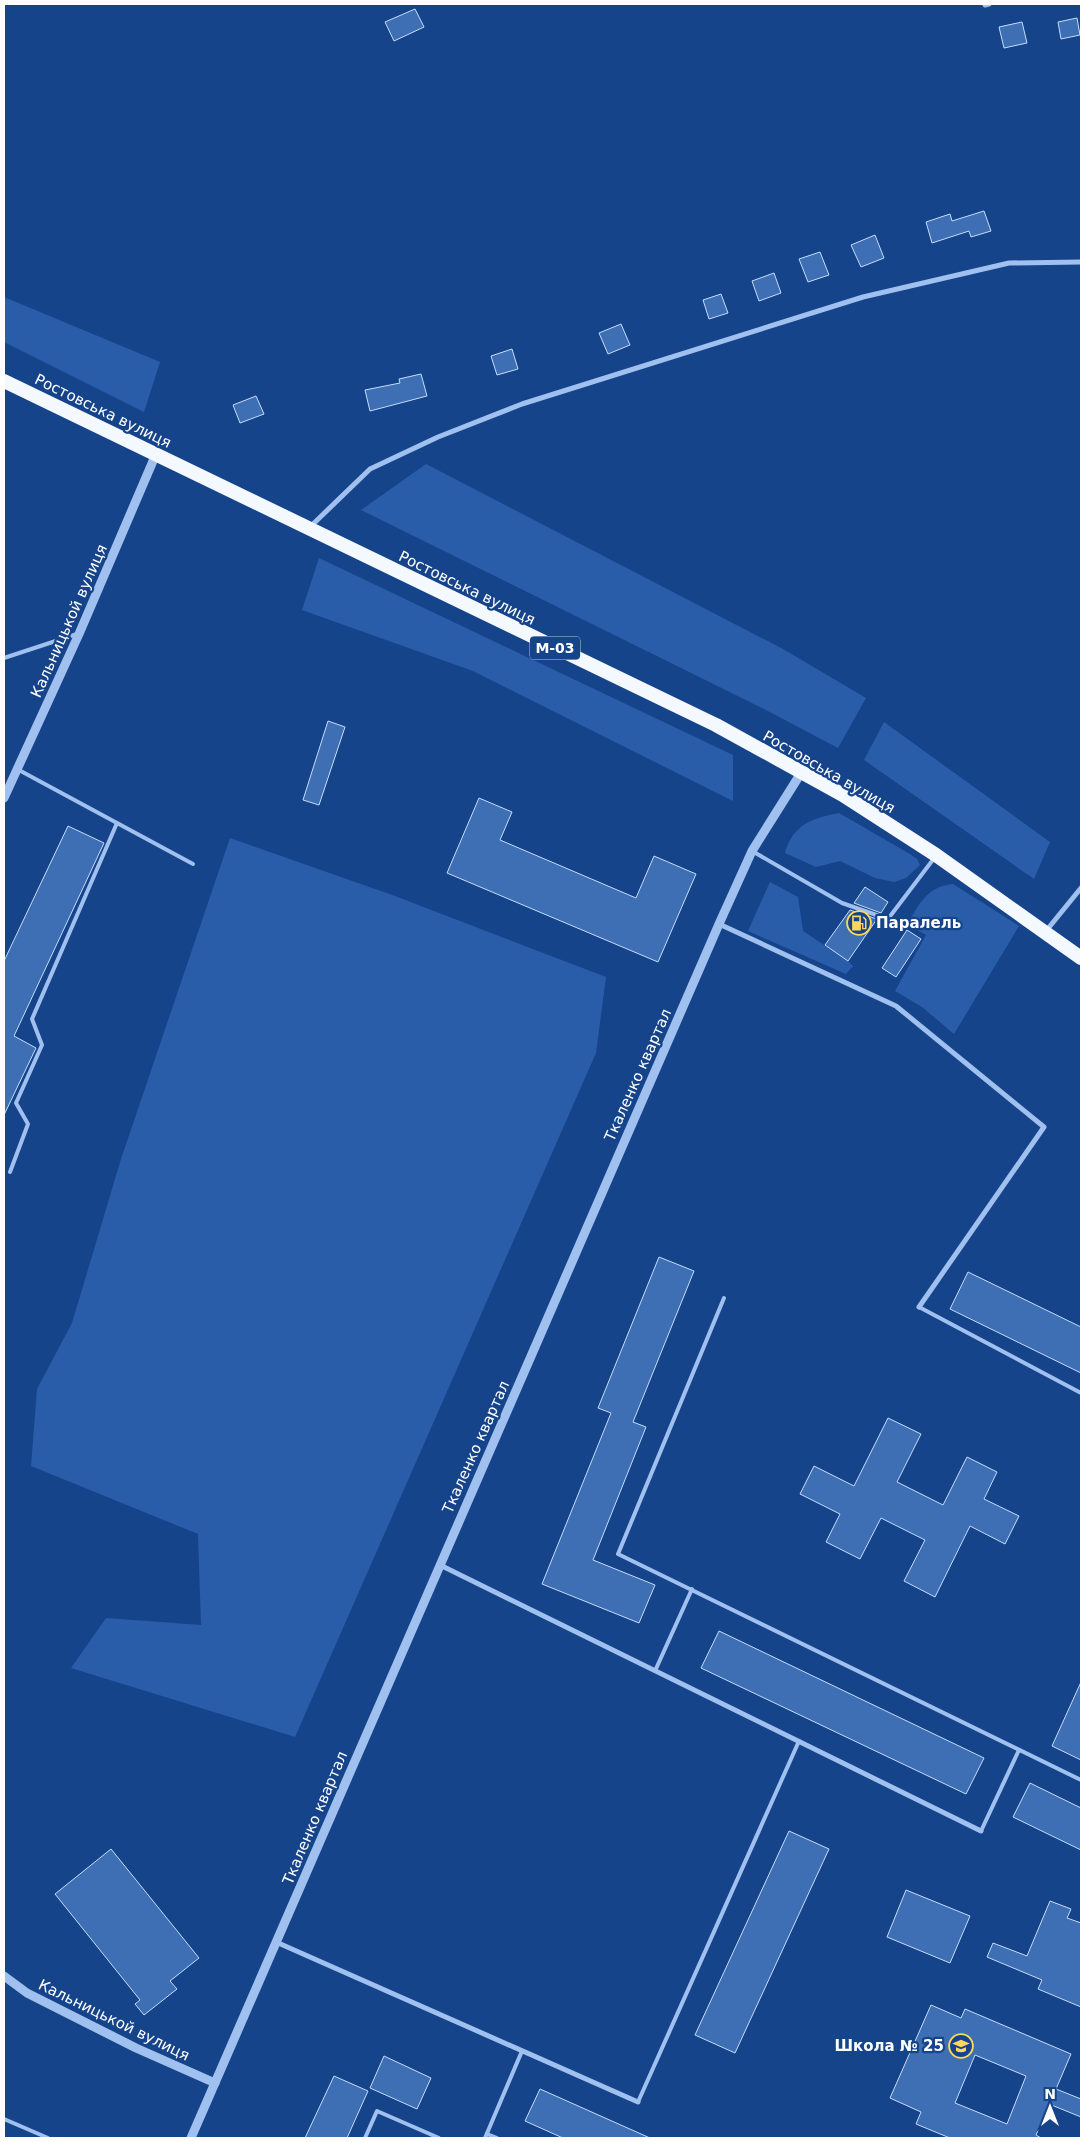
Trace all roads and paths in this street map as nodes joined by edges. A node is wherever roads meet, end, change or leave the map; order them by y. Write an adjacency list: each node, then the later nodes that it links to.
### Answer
1 (1081, 262): 4 (street)
2 (4, 381): 3 (highway, Ростовська вулиця / М-03)
3 (156, 454): 4 (highway, Ростовська вулиця / М-03); 5 (street, Кальницькой вулиця)
4 (308, 530): 8 (highway, Ростовська вулиця / М-03)
5 (79, 634): 6 (lane); 7 (street, Кальницькой вулиця)
6 (4, 658)
7 (17, 770): 9 (street, Кальницькой вулиця); 10 (lane)
8 (801, 773): 11 (street, Ткаленко квартал); 12 (highway, Ростовська вулиця / М-03)
9 (4, 798)
10 (117, 823): 13 (lane); 18 (lane)
11 (752, 852): 12 (lane); 15 (street, Ткаленко квартал)
12 (936, 855): 16 (highway, Ростовська вулиця / М-03)
13 (193, 864)
14 (1081, 888): 16 (street)
15 (719, 924): 20 (street); 22 (street, Ткаленко квартал)
16 (1046, 931): 17 (highway, Ростовська вулиця / М-03)
17 (1081, 958)
18 (10, 1172)
19 (724, 1298): 23 (lane)
20 (919, 1307): 21 (lane)
21 (1081, 1393)
22 (440, 1565): 24 (street); 29 (street, Ткаленко квартал)
23 (692, 1589): 24 (lane); 26 (lane)
24 (655, 1671): 25 (street)
25 (799, 1741): 28 (street); 33 (lane)
26 (1019, 1750): 27 (lane); 28 (lane)
27 (1081, 1780)
28 (981, 1831)
29 (276, 1942): 31 (street); 32 (street, Ткаленко квартал)
30 (4, 1976): 32 (street, Кальницькой вулиця)
31 (522, 2051): 33 (street); 35 (lane)
32 (215, 2083): 37 (street, Ткаленко квартал)
33 (638, 2102)
34 (4, 2119): 36 (lane)
35 (486, 2136): 40 (lane)
36 (48, 2138)
37 (192, 2138)
38 (365, 2138): 39 (lane)
39 (439, 2138)
40 (497, 2138)

